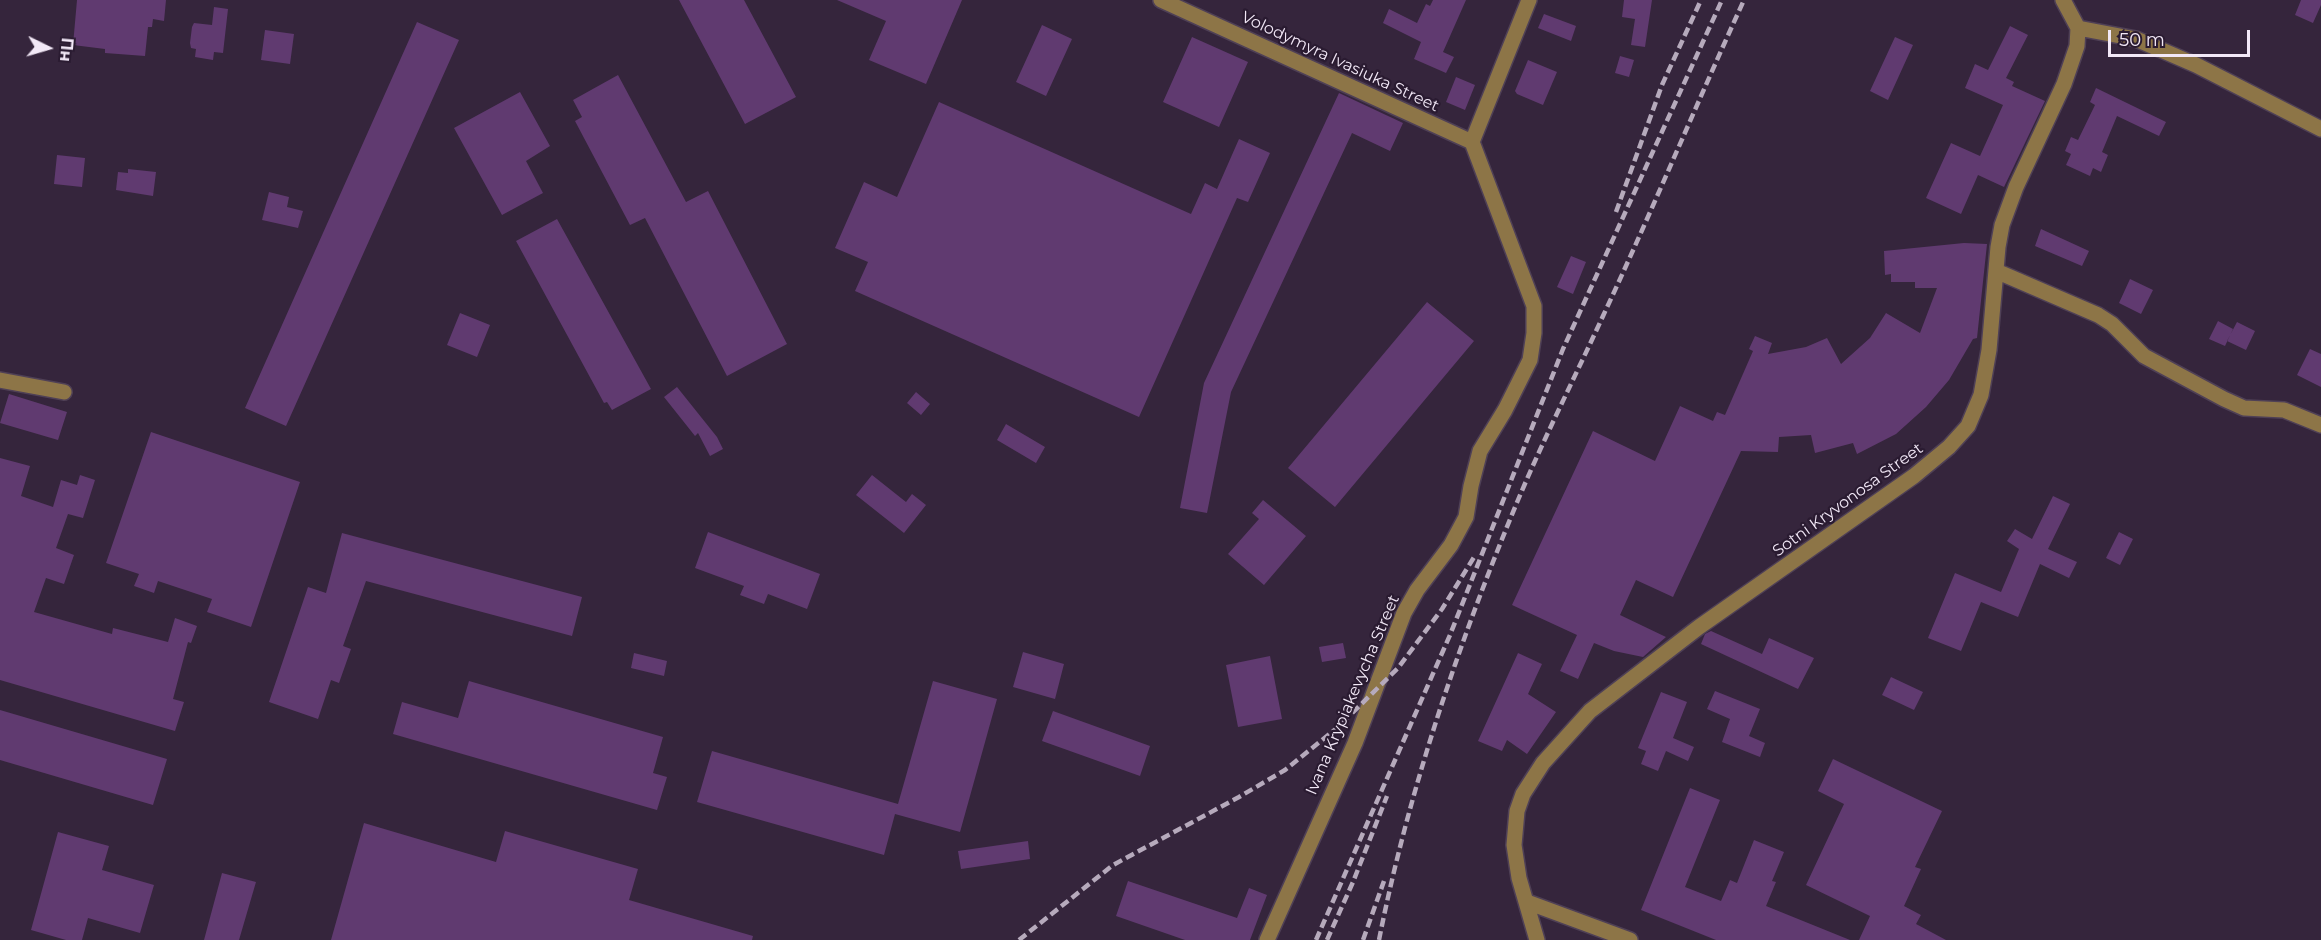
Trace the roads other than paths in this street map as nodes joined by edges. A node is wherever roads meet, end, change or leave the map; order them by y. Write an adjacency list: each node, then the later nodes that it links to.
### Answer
1 (1161, 0): 6 (street, Volodymyra Ivasiuka Street)
2 (1529, 0): 6 (street)
3 (2063, 0): 4 (street)
4 (2078, 28): 5 (street); 7 (street, Sotni Kryvonosa Street)
5 (2321, 129)
6 (1472, 142): 12 (street, Ivana Krypiakevycha Street)
7 (1996, 271): 10 (street); 11 (street, Sotni Kryvonosa Street)
8 (0, 380): 9 (street)
9 (64, 393)
10 (2321, 424)
11 (1527, 902): 13 (street, Sotni Kryvonosa Street); 14 (street)
12 (1267, 940)
13 (1537, 940)
14 (1630, 940)

